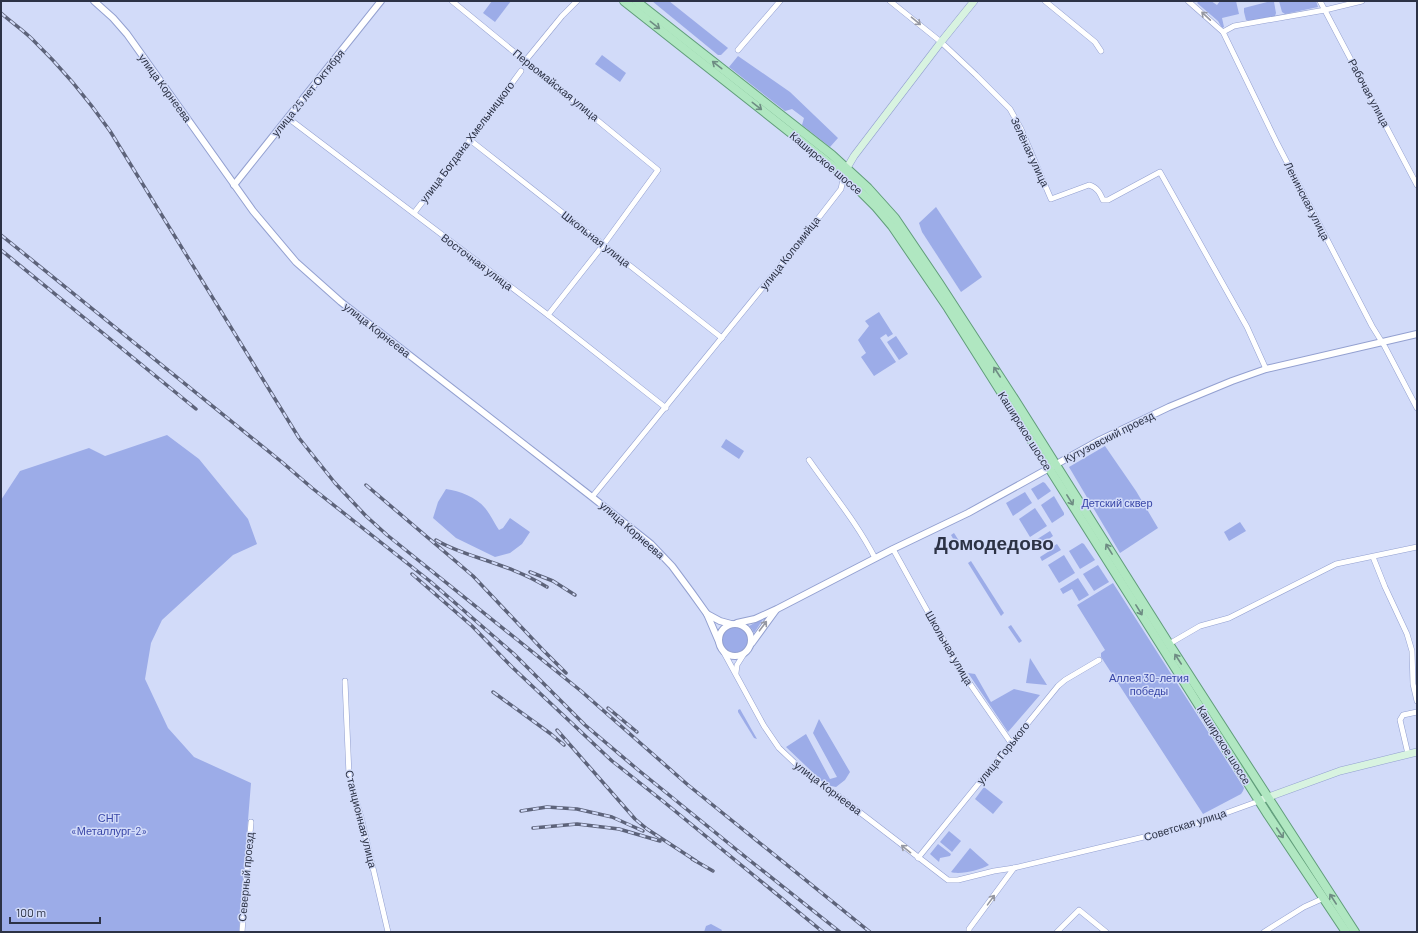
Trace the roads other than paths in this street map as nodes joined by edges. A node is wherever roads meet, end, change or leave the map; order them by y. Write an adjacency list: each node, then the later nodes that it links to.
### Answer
1 (94, 1): 24 (street, улица Корнеева)
2 (381, 1): 21 (street, улица 25 лет Октября)
3 (452, 1): 19 (street, Первомайская улица)
4 (577, 1): 19 (street)
5 (624, 1): 23 (main road, Каширское шоссе, one-way to 23)
6 (636, 1): 23 (main road, Каширское шоссе, one-way to 6)
7 (780, 1): 17 (street)
8 (890, 1): 16 (street, Зелёная улица, one-way to 16)
9 (974, 1): 16 (main road, улица Коломийца)
10 (1046, 1): 18 (street)
11 (1188, 1): 15 (street, Ленинская улица, one-way to 11)
12 (1320, 1): 14 (street, Рабочая улица)
13 (1362, 1): 14 (street)
14 (1325, 10): 15 (street); 25 (street, Рабочая улица)
15 (1223, 32): 31 (street, Ленинская улица)
16 (941, 42): 23 (main road, улица Коломийца); 32 (street, Зелёная улица)
17 (738, 50)
18 (1101, 51)
19 (526, 60): 27 (street, Первомайская улица)
20 (521, 71): 22 (street, улица Богдана Хмельницкого)
21 (288, 118): 24 (street, улица 25 лет Октября); 26 (street, Восточная улица)
22 (470, 140): 26 (street, улица Богдана Хмельницкого); 27 (street, Школьная улица)
23 (845, 171): 30 (street, улица Коломийца); 36 (main road, Каширское шоссе)
24 (234, 185): 37 (street, улица Корнеева)
25 (1417, 185)
26 (414, 213): 28 (street, Восточная улица)
27 (604, 244): 28 (street); 30 (street, Школьная улица)
28 (548, 315): 33 (street, Восточная улица)
29 (1417, 334): 31 (street, Кутузовский проезд)
30 (722, 338): 33 (street, улица Коломийца)
31 (1382, 342): 32 (street, Кутузовский проезд); 34 (street, Ленинская улица)
32 (1266, 369): 36 (street, Кутузовский проезд)
33 (666, 408): 37 (street, улица Коломийца)
34 (1417, 408)
35 (810, 460): 41 (street)
36 (1052, 465): 39 (street, Кутузовский проезд); 47 (main road, Каширское шоссе, one-way to 36); 58 (main road, Каширское шоссе, one-way to 58)
37 (592, 496): 43 (street, улица Корнеева)
38 (1417, 547): 40 (street)
39 (893, 549): 41 (street, Кутузовский проезд); 55 (street, Школьная улица)
40 (1373, 557): 47 (street); 53 (street)
41 (875, 558): 42 (street, Кутузовский проезд)
42 (777, 609): 44 (street, Кутузовский проезд); 46 (street, one-way to 42)
43 (707, 614): 44 (street); 45 (street, улица Корнеева)
44 (734, 624): 45 (street); 46 (street)
45 (719, 642): 48 (street)
46 (751, 644): 49 (street)
47 (1168, 644): 58 (main road, Каширское шоссе, one-way to 47)
48 (723, 651): 49 (street); 51 (street, улица Корнеева)
49 (744, 654): 51 (street)
50 (1099, 660): 55 (street, улица Горького)
51 (736, 673): 60 (street, улица Корнеева, one-way to 51)
52 (345, 682): 65 (street, Станционная улица)
53 (1417, 701)
54 (1417, 712): 57 (street)
55 (1011, 743): 60 (street, улица Горького)
56 (1417, 752): 57 (main road, Советская улица)
57 (1408, 754): 58 (main road, Советская улица)
58 (1263, 799): 61 (street, Советская улица); 63 (main road, Каширское шоссе, one-way to 63); 71 (main road, Каширское шоссе, one-way to 58)
59 (251, 822): 64 (street, Северный проезд)
60 (918, 858): 62 (street, улица Корнеева)
61 (1014, 868): 62 (street, Советская улица); 66 (street, one-way to 61)
62 (948, 880)
63 (1324, 898): 69 (street); 70 (main road, Каширское шоссе)
64 (242, 932)
65 (388, 932)
66 (969, 932)
67 (1057, 932): 68 (street)
68 (1106, 932)
69 (1264, 932)
70 (1346, 932)
71 (1355, 932)

